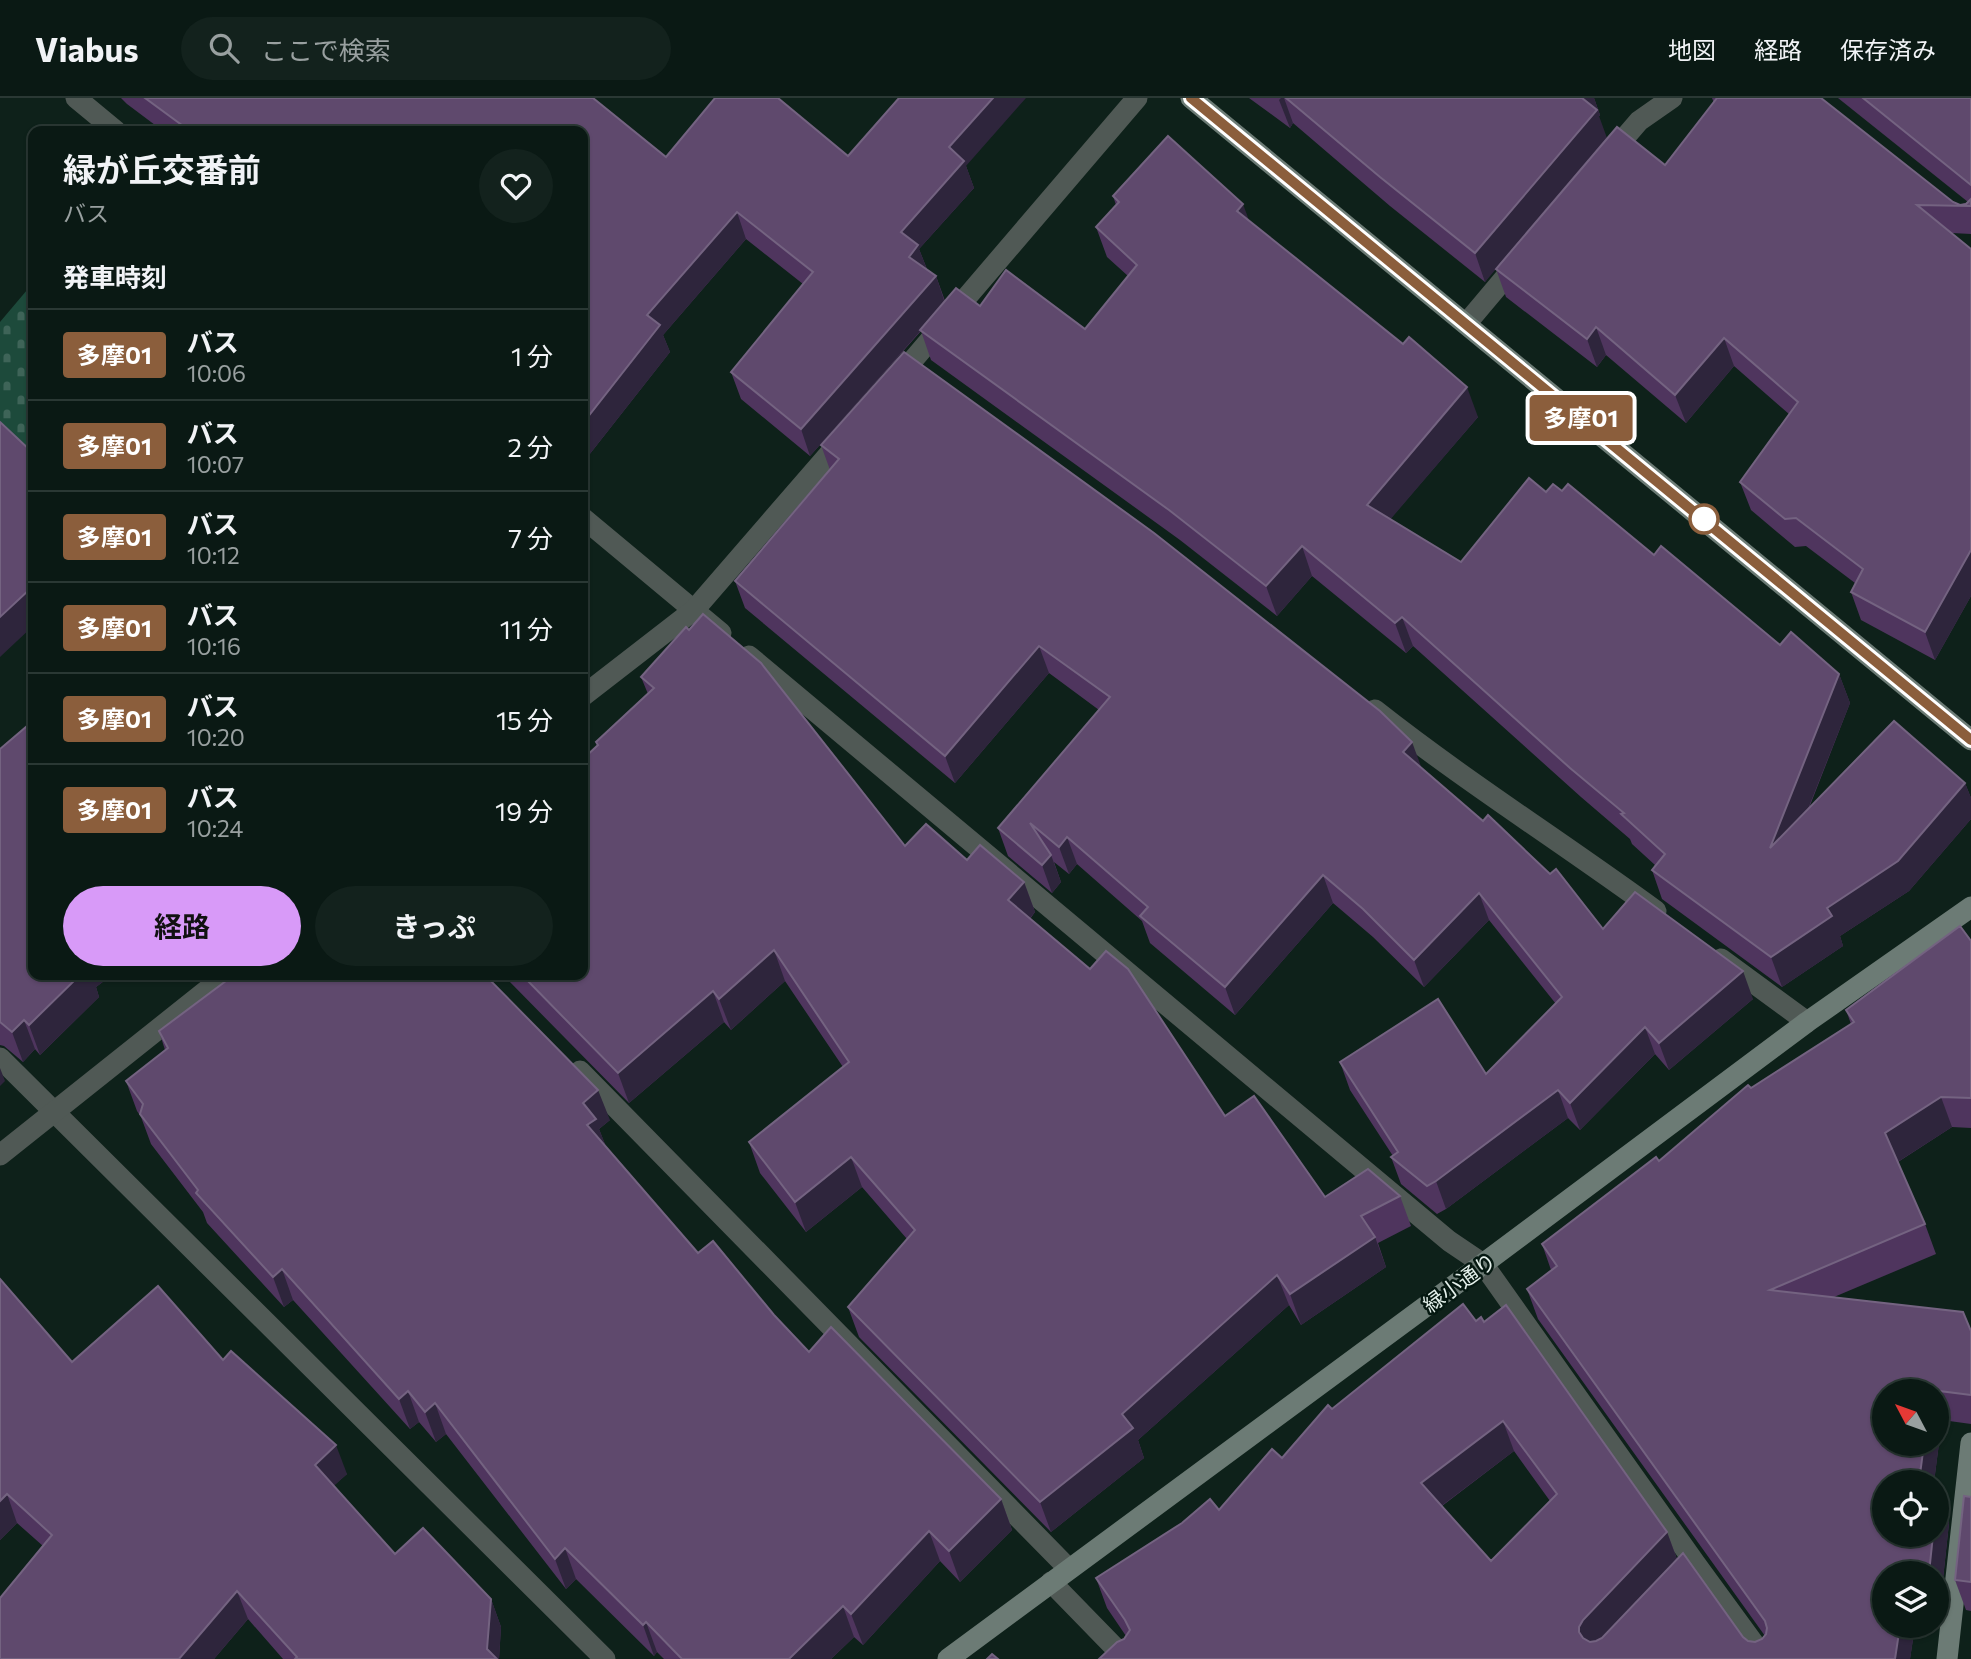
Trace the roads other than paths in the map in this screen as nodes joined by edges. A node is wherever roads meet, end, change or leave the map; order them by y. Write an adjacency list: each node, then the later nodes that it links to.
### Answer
1 (76, 98): 5 (street)
2 (1137, 98): 9 (street)
3 (1191, 98): 8 (street)
4 (1672, 98): 6 (street)
5 (110, 126)
6 (1593, 174)
7 (1530, 249): 8 (street)
8 (1466, 324): 15 (street)
9 (877, 400)
10 (860, 419): 12 (street)
11 (588, 522): 12 (street)
12 (694, 610): 13 (street); 25 (street)
13 (588, 692)
14 (1356, 695): 17 (street)
15 (1971, 740)
16 (1971, 906): 20 (street, 緑小通り)
17 (1676, 926)
18 (1709, 950): 20 (street)
19 (220, 980): 23 (street)
20 (1807, 1022): 25 (street, 緑小通り)
21 (563, 1054): 28 (street)
22 (0, 1058): 23 (street)
23 (54, 1113): 24 (street); 31 (street)
24 (0, 1155)
25 (1483, 1264): 27 (street); 28 (street, 緑小通り)
26 (1971, 1443): 35 (street)
27 (1695, 1563): 30 (street); 34 (street)
28 (1069, 1569): 29 (street, 緑小通り)
29 (1051, 1582): 32 (street, 緑小通り); 33 (street)
30 (1677, 1583)
31 (605, 1659)
32 (948, 1659)
33 (1126, 1659)
34 (1765, 1659)
35 (1947, 1659)

